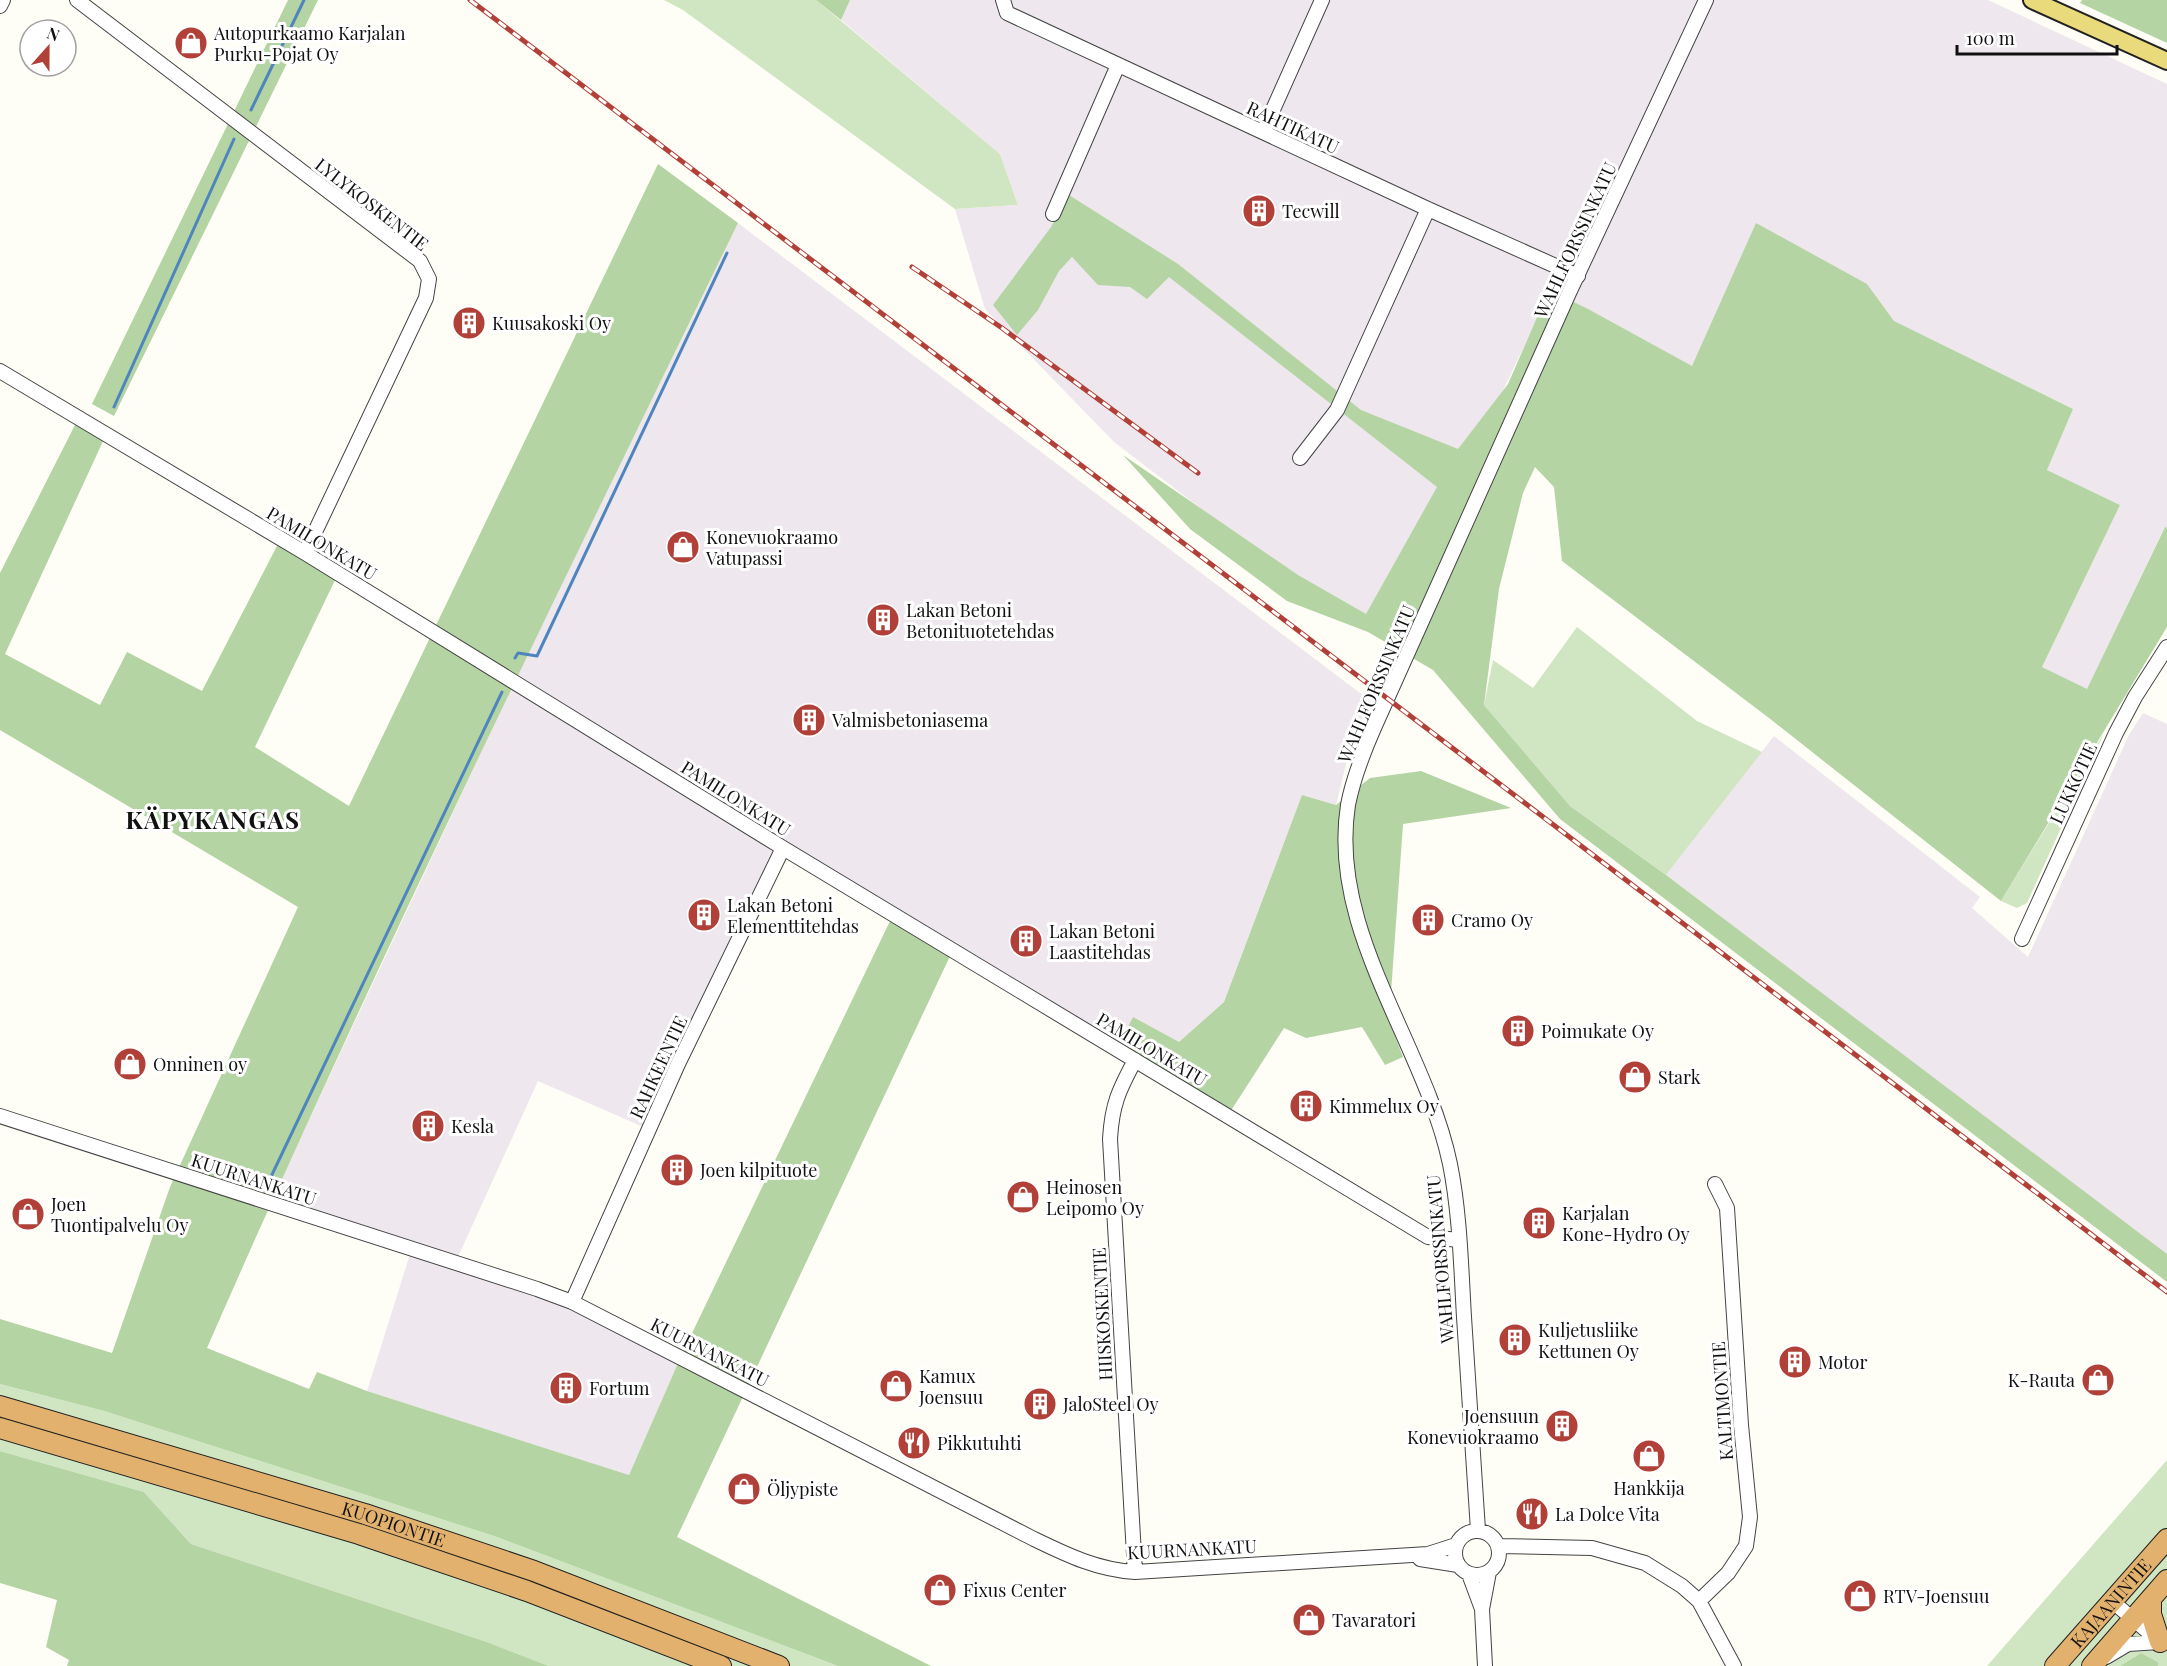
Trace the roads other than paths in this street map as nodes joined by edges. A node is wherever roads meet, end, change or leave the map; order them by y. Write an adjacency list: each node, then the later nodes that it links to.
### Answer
1 (3, 0): 7 (street)
2 (77, 0): 16 (street, LYLYKOSKENTIE)
3 (1003, 0): 9 (street, RAHTIKATU)
4 (1322, 0): 10 (street)
5 (1706, 0): 13 (street, WAHLFORSSINKATU)
6 (2032, 0): 8 (main road)
7 (0, 6)
8 (2167, 61)
9 (1118, 65): 10 (street, RAHTIKATU); 12 (street)
10 (1263, 132): 11 (street, RAHTIKATU)
11 (1428, 209): 13 (street, RAHTIKATU); 15 (street)
12 (1053, 214)
13 (1578, 276): 23 (street, WAHLFORSSINKATU)
14 (0, 371): 16 (street, PAMILONKATU)
15 (1300, 458)
16 (305, 553): 18 (street, PAMILONKATU)
17 (2167, 647): 19 (street, LUKKOTIE)
18 (783, 848): 20 (street, PAMILONKATU); 24 (street, RAHKEENTIE)
19 (2022, 939)
20 (1135, 1059): 23 (street, PAMILONKATU); 33 (street, HIISKOSKENTIE)
21 (0, 1116): 24 (street, KUURNANKATU)
22 (1715, 1184): 37 (street, KALTIMONTIE)
23 (1459, 1240): 27 (street, WAHLFORSSINKATU)
24 (572, 1302): 33 (street, KUURNANKATU)
25 (0, 1406): 46 (highway, KUOPIONTIE)
26 (0, 1428): 42 (highway, KUOPIONTIE)
27 (1478, 1530): 29 (street); 30 (street)
28 (2167, 1539): 38 (highway, KAJAANINTIE)
29 (1456, 1545): 31 (street, KUURNANKATU); 32 (street)
30 (1499, 1546): 34 (street); 37 (street)
31 (1400, 1556): 32 (street, KUURNANKATU); 33 (street, KUURNANKATU)
32 (1464, 1569): 34 (street); 39 (street)
33 (1135, 1572)
34 (1489, 1572): 39 (street)
35 (2167, 1580): 36 (highway, KAJAANINTIE)
36 (2151, 1599): 40 (highway, KAJAANINTIE); 41 (highway)
37 (1699, 1601): 48 (street)
38 (2113, 1602): 40 (street); 49 (highway, KAJAANINTIE)
39 (1482, 1609): 47 (street)
40 (2132, 1620): 41 (street); 43 (highway, KAJAANINTIE)
41 (2163, 1645): 43 (street)
42 (681, 1650): 44 (highway); 45 (highway, KUOPIONTIE)
43 (2093, 1665)
44 (705, 1666)
45 (721, 1666)
46 (779, 1666)
47 (1485, 1666)
48 (1734, 1666)
49 (2055, 1666)

